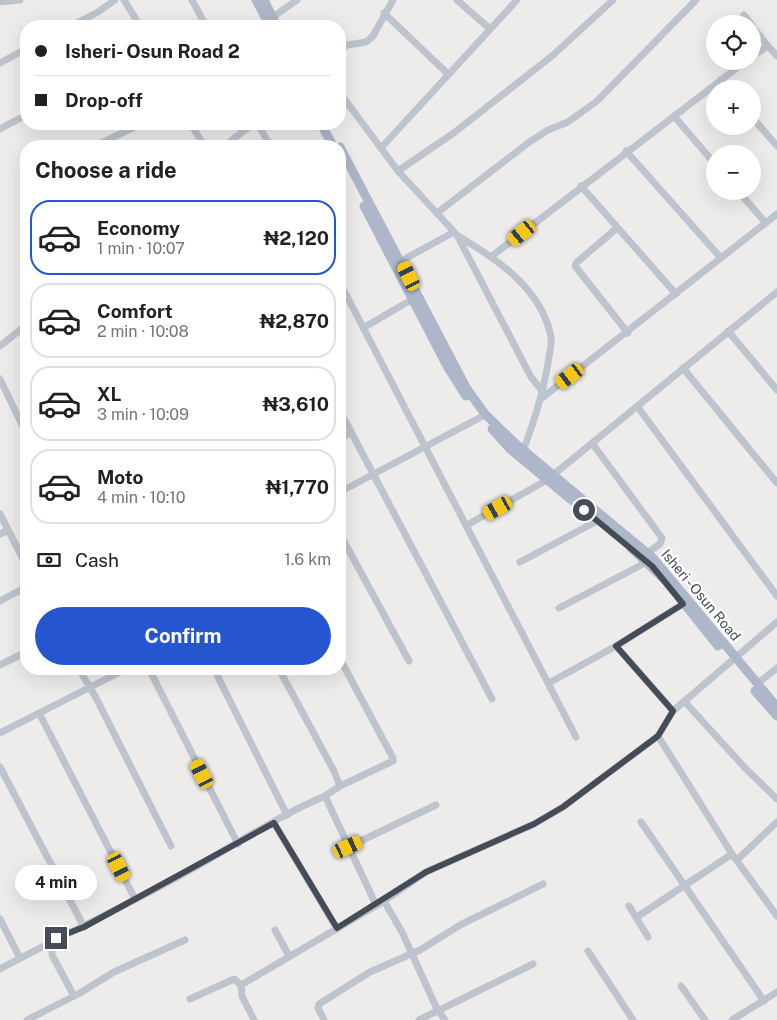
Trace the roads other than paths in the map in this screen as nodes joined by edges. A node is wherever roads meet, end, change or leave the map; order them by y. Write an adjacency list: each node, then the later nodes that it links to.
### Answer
1 (20, 0): 13 (street)
2 (115, 0): 15 (street)
3 (124, 0): 16 (street)
4 (192, 0): 17 (street)
5 (256, 0): 18 (main road)
6 (264, 0): 19 (main road)
7 (297, 0): 20 (street)
8 (393, 0): 14 (street)
9 (457, 0): 21 (street)
10 (516, 0): 21 (street)
11 (613, 0): 48 (street)
12 (696, 0): 51 (street)
13 (0, 2)
14 (384, 13): 23 (street); 30 (street)
15 (83, 20)
16 (136, 20)
17 (203, 20)
18 (270, 20)
19 (270, 20)
20 (273, 20)
21 (489, 28): 30 (street)
22 (761, 37): 24 (street)
23 (346, 46)
24 (768, 46): 25 (street); 27 (street)
25 (761, 50)
26 (20, 52): 28 (street)
27 (777, 56)
28 (0, 63)
29 (734, 70): 31 (street)
30 (448, 74): 43 (street)
31 (720, 80)
32 (706, 91): 34 (street)
33 (346, 101): 43 (street)
34 (674, 116): 44 (street); 45 (street)
35 (20, 119): 37 (street)
36 (761, 127): 42 (street)
37 (0, 129)
38 (128, 130): 40 (street)
39 (245, 130): 41 (street)
40 (108, 140)
41 (232, 140)
42 (777, 146)
43 (381, 148): 48 (street)
44 (626, 151): 49 (street); 57 (street)
45 (706, 153)
46 (346, 158): 58 (main road, Isheri - Osun Road)
47 (346, 171): 61 (main road)
48 (398, 171): 51 (street)
49 (581, 186): 54 (street); 56 (street)
50 (746, 200): 53 (street)
51 (437, 213): 55 (street)
52 (777, 214): 53 (street)
53 (765, 222): 57 (street)
54 (617, 228): 59 (street); 66 (street)
55 (456, 233): 56 (street); 58 (street); 71 (street)
56 (492, 256): 71 (street)
57 (721, 258): 59 (street)
58 (402, 261): 80 (main road, Isheri - Osun Road)
59 (676, 294): 66 (street)
60 (776, 295): 65 (street)
61 (413, 299): 63 (street); 73 (main road)
62 (346, 302): 63 (street)
63 (363, 328): 79 (street)
64 (20, 330): 67 (street)
65 (728, 331): 68 (street); 70 (street)
66 (628, 333): 71 (street)
67 (0, 346)
68 (683, 368): 72 (street); 83 (street)
69 (0, 379): 74 (street)
70 (777, 390)
71 (542, 395): 80 (street)
72 (637, 406): 78 (street); 95 (street)
73 (480, 417): 79 (street); 82 (main road)
74 (20, 421)
75 (346, 422): 76 (street)
76 (352, 433): 77 (street); 81 (street)
77 (346, 436)
78 (592, 443): 82 (street); 92 (street)
79 (424, 448): 81 (street); 87 (street)
80 (524, 451): 82 (main road, Isheri - Osun Road)
81 (374, 474): 84 (street); 115 (street)
82 (549, 478): 86 (main road); 87 (street); 92 (main road, Isheri - Osun Road)
83 (776, 479)
84 (346, 489)
85 (0, 514): 88 (street)
86 (597, 521): 92 (main road); 93 (street)
87 (467, 525): 112 (street)
88 (8, 530): 89 (street); 91 (street)
89 (0, 534)
90 (346, 545): 103 (street)
91 (20, 554)
92 (647, 557): 97 (main road); 98 (street); 102 (main road, Isheri - Osun Road)
93 (520, 562)
94 (20, 591): 96 (street)
95 (777, 596)
96 (0, 601)
97 (683, 604): 100 (street); 102 (main road)
98 (559, 608)
99 (777, 622): 102 (street)
100 (616, 646): 112 (street); 118 (street)
101 (20, 655): 104 (street)
102 (732, 658): 113 (main road, Isheri - Osun Road); 116 (street); 120 (main road)
103 (409, 661)
104 (0, 665)
105 (777, 668): 113 (street)
106 (346, 670): 125 (street)
107 (82, 675): 114 (street)
108 (114, 675): 114 (street)
109 (152, 675): 133 (street)
110 (217, 675): 129 (street)
111 (282, 675): 125 (street)
112 (549, 683): 123 (street)
113 (757, 684): 117 (main road, Isheri - Osun Road)
114 (89, 687): 119 (street); 134 (street)
115 (492, 699)
116 (684, 701): 118 (street); 127 (street)
117 (777, 707)
118 (673, 711): 122 (street)
119 (39, 713): 121 (street); 140 (street)
120 (777, 716)
121 (0, 733)
122 (658, 736): 136 (street); 141 (street)
123 (576, 737)
124 (0, 767): 147 (street)
125 (340, 786): 126 (street)
126 (325, 796): 129 (street); 135 (street)
127 (777, 799)
128 (436, 805): 135 (street)
129 (287, 815): 132 (street)
130 (641, 822): 139 (street)
131 (777, 822): 137 (street)
132 (274, 823): 133 (street); 148 (street)
133 (238, 844): 140 (street)
134 (171, 846)
135 (348, 847): 142 (street)
136 (732, 854): 137 (street); 139 (street)
137 (737, 860): 144 (street)
138 (542, 884): 153 (street)
139 (685, 886): 145 (street); 164 (street)
140 (135, 899): 147 (street)
141 (384, 901): 142 (street); 153 (street)
142 (376, 905): 148 (street)
143 (629, 906): 145 (street)
144 (776, 911)
145 (637, 918): 150 (street)
146 (0, 919): 156 (street)
147 (84, 927): 151 (street)
148 (337, 928): 155 (street)
149 (275, 930): 155 (street)
150 (648, 937)
151 (52, 940): 156 (street); 162 (street)
152 (184, 940): 162 (street)
153 (412, 952): 165 (street); 169 (street)
154 (588, 952): 172 (street)
155 (289, 956): 159 (street)
156 (20, 958): 158 (street)
157 (533, 964): 165 (street)
158 (0, 969)
159 (241, 985): 163 (street); 168 (street)
160 (680, 986): 173 (street)
161 (777, 992): 164 (street)
162 (74, 996): 167 (street)
163 (190, 999)
164 (764, 1000): 166 (street)
165 (437, 1009): 170 (street); 171 (street)
166 (735, 1019)
167 (27, 1020)
168 (254, 1020)
169 (324, 1020)
170 (419, 1020)
171 (445, 1020)
172 (632, 1020)
173 (705, 1020)

